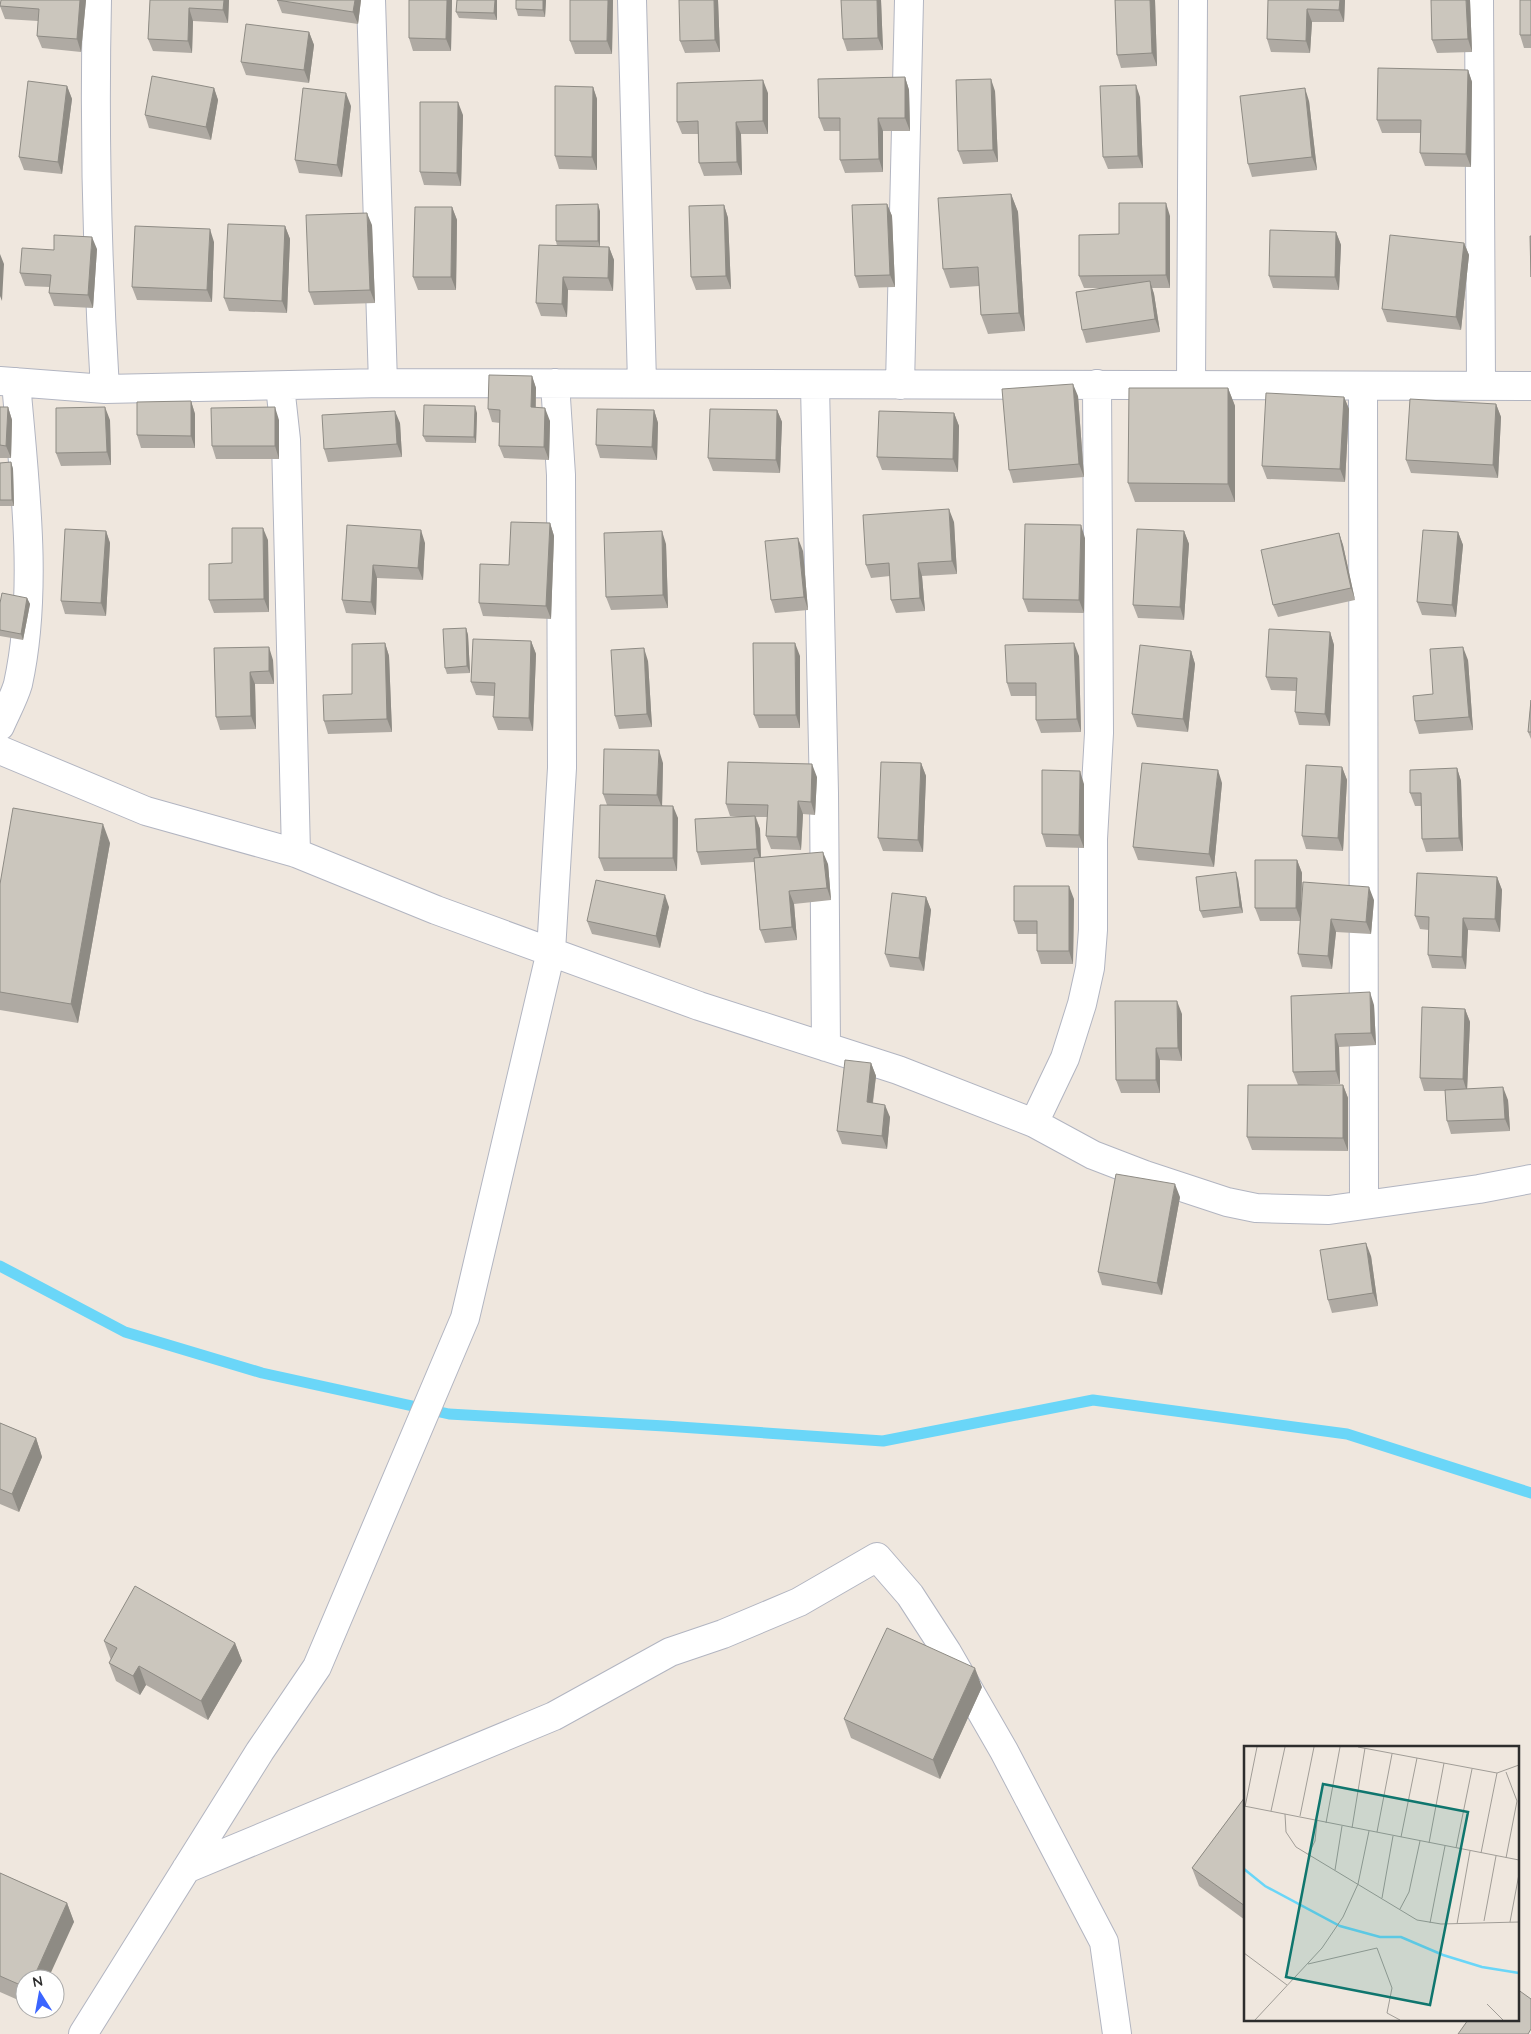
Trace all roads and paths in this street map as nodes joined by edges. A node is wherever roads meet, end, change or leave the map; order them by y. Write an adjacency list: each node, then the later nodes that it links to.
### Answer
1 (97, 0): 19 (street)
2 (371, 0): 8 (street)
3 (632, 0): 9 (street)
4 (909, 0): 13 (street)
5 (1193, 0): 16 (street)
6 (1479, 0): 12 (street)
7 (8, 381): 19 (street); 20 (street)
8 (383, 383): 10 (street); 14 (street)
9 (642, 383): 10 (street); 15 (street)
10 (556, 384): 23 (street)
11 (1097, 384): 13 (street); 16 (street); 25 (street)
12 (1481, 384): 17 (street); 18 (street)
13 (900, 385): 15 (street)
14 (280, 386): 19 (street); 22 (street)
15 (815, 386): 24 (street)
16 (1191, 386): 17 (street)
17 (1363, 386): 27 (street)
18 (1531, 386)
19 (105, 389)
20 (0, 726)
21 (0, 750): 22 (street)
22 (296, 853): 23 (street)
23 (551, 951): 24 (street); 28 (street)
24 (826, 1047): 25 (street)
25 (1034, 1123): 27 (street)
26 (1531, 1179): 27 (street)
27 (1364, 1205)
28 (186, 1868): 29 (street); 30 (street)
29 (83, 2034)
30 (1117, 2034)

